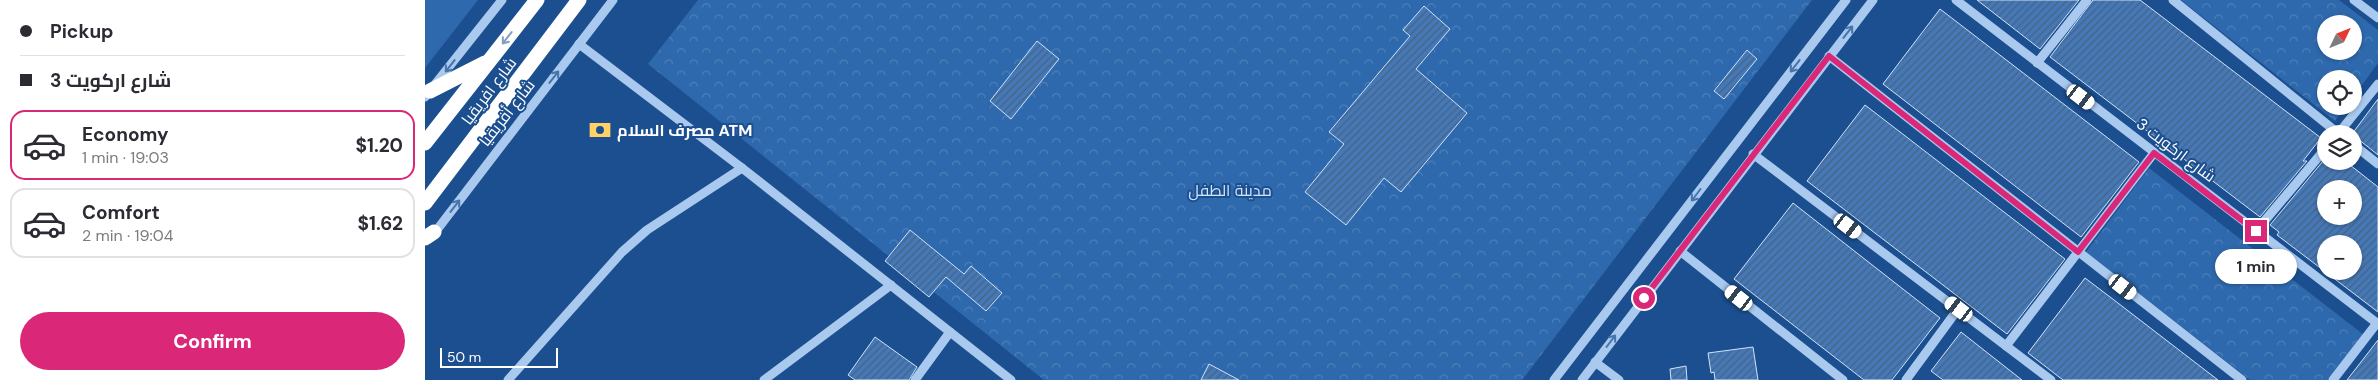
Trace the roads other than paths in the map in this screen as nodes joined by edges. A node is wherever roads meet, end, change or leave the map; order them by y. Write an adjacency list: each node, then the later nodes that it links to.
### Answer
1 (502, 0): 17 (street, one-way to 17)
2 (537, 0): 14 (highway, شارع افريقيا, one-way to 14)
3 (579, 0): 27 (highway, شارع افريقيا)
4 (613, 0): 12 (street, شارع أفريقيا)
5 (1846, 0): 43 (street, one-way to 43)
6 (1873, 0): 13 (street, one-way to 6)
7 (1956, 0): 15 (street, شارع اركويت 3)
8 (2087, 0): 15 (street)
9 (2173, 0): 18 (street)
10 (2354, 0): 11 (street)
11 (2378, 18)
12 (579, 44): 26 (street); 29 (street, شارع أفريقيا, one-way to 12)
13 (1829, 56): 23 (street); 32 (street)
14 (489, 62): 17 (highway); 20 (highway, شارع افريقيا)
15 (2037, 63): 22 (street, شارع اركويت 3)
16 (2378, 84): 19 (street)
17 (427, 94)
18 (2328, 125)
19 (2346, 125)
20 (425, 143)
21 (2362, 151): 25 (street)
22 (2154, 153): 28 (street, شارع اركويت 3); 32 (street)
23 (1753, 154): 31 (street); 34 (street)
24 (2317, 159): 28 (street)
25 (2378, 164)
26 (741, 168): 33 (street); 39 (street)
27 (425, 203)
28 (2256, 231): 35 (street, شارع اركويت 3)
29 (430, 235): 30 (street, شارع أفريقيا)
30 (425, 245)
31 (1680, 251): 38 (street, one-way to 31); 46 (street)
32 (2078, 252): 37 (street); 49 (street)
33 (891, 285): 36 (street); 40 (street)
34 (1959, 309): 37 (street); 47 (street)
35 (2377, 323): 50 (street)
36 (950, 332): 41 (street); 42 (street)
37 (2006, 346): 48 (street)
38 (1595, 362): 44 (street); 45 (street)
39 (508, 380)
40 (764, 380)
41 (915, 380)
42 (1011, 380)
43 (1554, 380)
44 (1581, 380)
45 (1619, 380)
46 (1843, 380)
47 (1906, 380)
48 (2051, 380)
49 (2242, 380)
50 (2333, 380)

